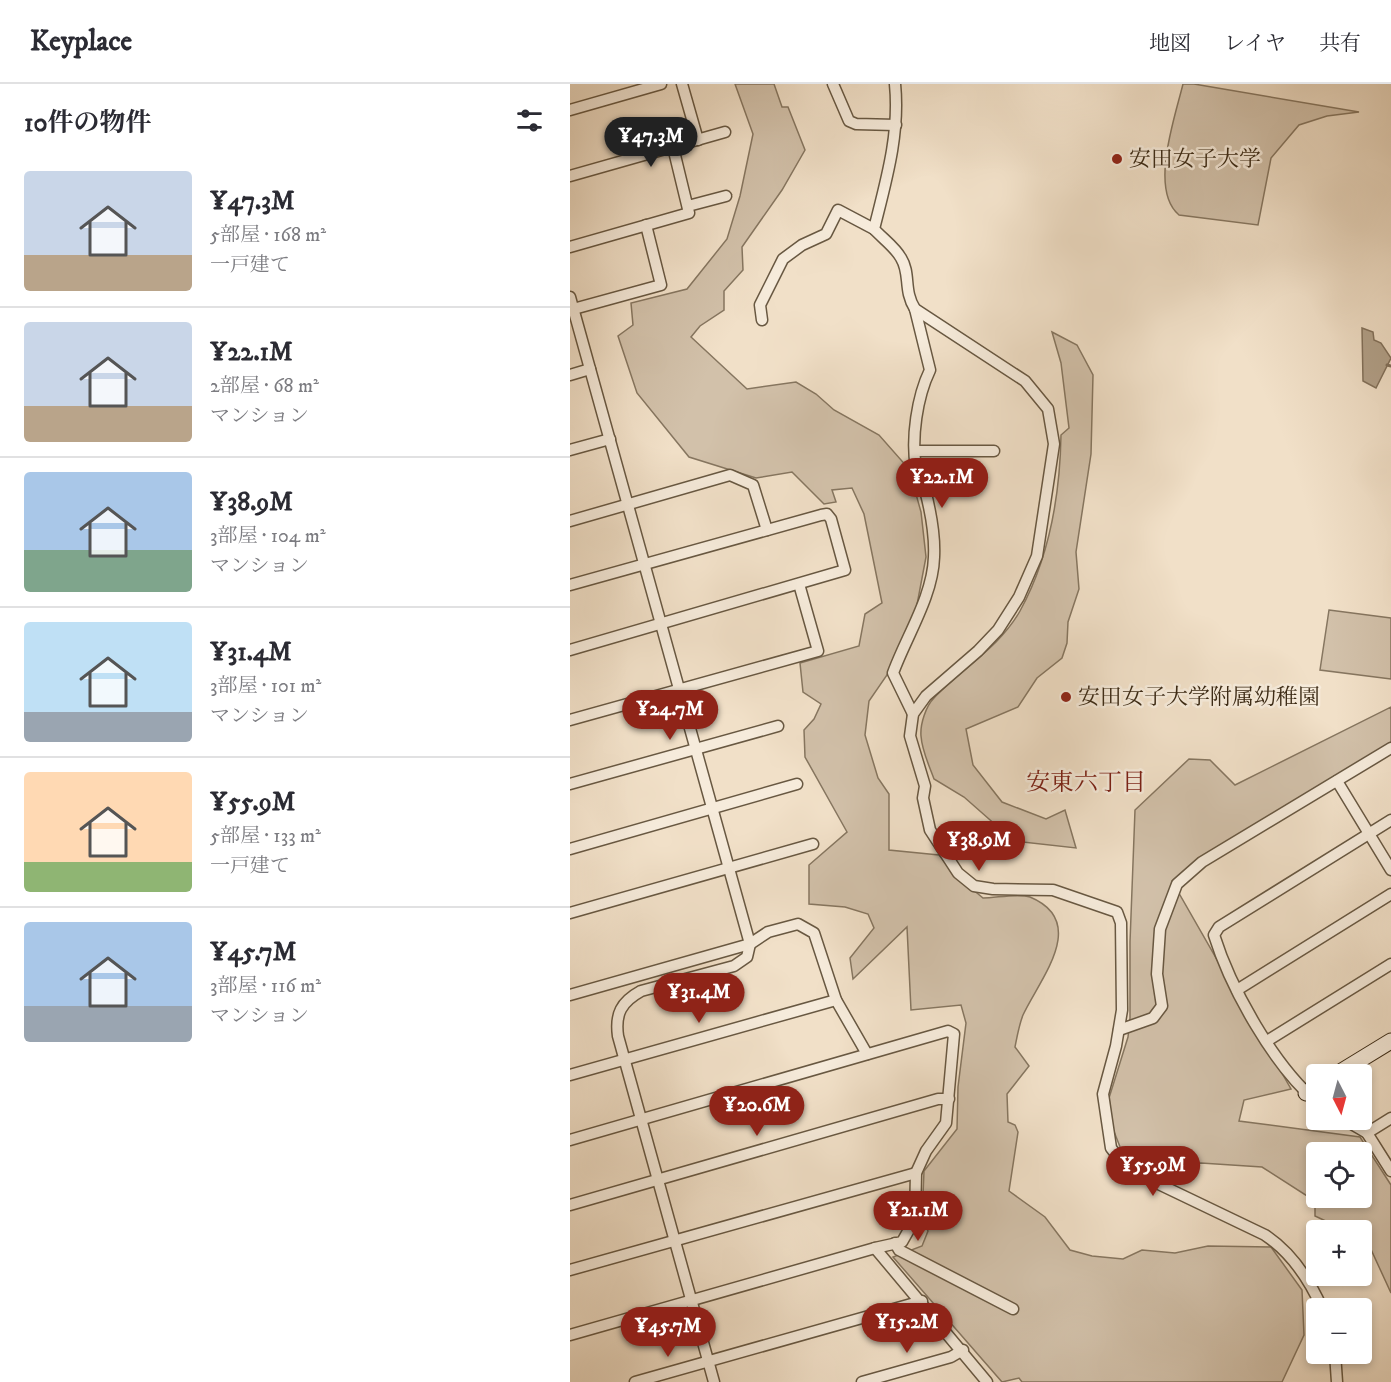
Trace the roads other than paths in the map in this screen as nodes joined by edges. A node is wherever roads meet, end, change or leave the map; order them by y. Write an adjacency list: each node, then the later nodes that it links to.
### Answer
1 (661, 84): 5 (street)
2 (682, 84): 8 (street)
3 (833, 84): 6 (street)
4 (895, 84): 6 (street)
5 (570, 110)
6 (896, 125): 14 (street)
7 (725, 132): 8 (street)
8 (698, 140): 9 (street)
9 (673, 147): 10 (street); 12 (street)
10 (570, 176)
11 (726, 196): 12 (street)
12 (688, 206): 13 (street)
13 (646, 225): 15 (street); 18 (street)
14 (874, 229): 17 (street); 19 (street)
15 (570, 247)
16 (570, 297): 18 (street)
17 (915, 309): 24 (street); 35 (street)
18 (572, 310): 20 (street)
19 (762, 320)
20 (590, 369): 21 (street); 22 (street)
21 (570, 375)
22 (610, 439): 23 (street); 26 (street)
23 (570, 450)
24 (917, 451): 25 (street); 35 (street)
25 (994, 451)
26 (628, 504): 27 (street); 28 (street); 29 (street)
27 (570, 521)
28 (767, 530): 29 (street); 30 (street)
29 (645, 564): 31 (street); 32 (street)
30 (800, 584): 32 (street); 34 (street)
31 (570, 585)
32 (662, 624): 33 (street); 34 (street)
33 (570, 650)
34 (680, 689): 36 (street); 39 (street)
35 (913, 714): 57 (street)
36 (570, 720)
37 (778, 726): 39 (street)
38 (1391, 748): 40 (street)
39 (696, 749): 41 (street); 43 (street)
40 (1337, 781): 45 (street); 57 (street)
41 (570, 784)
42 (797, 784): 43 (street)
43 (713, 809): 47 (street); 48 (street)
44 (1391, 820): 45 (street)
45 (1369, 834): 49 (street); 54 (street)
46 (813, 843): 48 (street)
47 (570, 849)
48 (729, 867): 51 (street); 52 (street)
49 (1391, 870)
50 (1391, 894): 54 (street)
51 (570, 913)
52 (750, 944): 55 (street); 56 (street); 61 (street)
53 (1391, 964): 58 (street)
54 (1237, 990): 58 (street)
55 (570, 995)
56 (836, 1000): 60 (street); 61 (street)
57 (1119, 1029): 79 (street)
58 (1267, 1041): 64 (street)
59 (1391, 1041): 62 (street)
60 (867, 1054): 65 (street); 67 (street)
61 (624, 1060): 63 (street); 67 (street)
62 (1353, 1064)
63 (570, 1076)
64 (1306, 1090)
65 (949, 1099): 72 (street); 73 (street)
66 (1391, 1118): 69 (street)
67 (641, 1120): 70 (street); 73 (street)
68 (1362, 1130): 69 (street)
69 (1367, 1133): 71 (street)
70 (570, 1140)
71 (1391, 1171)
72 (916, 1173): 75 (street); 76 (street)
73 (657, 1180): 74 (street); 75 (street)
74 (570, 1205)
75 (674, 1241): 78 (street); 80 (street)
76 (895, 1244): 77 (street); 82 (street)
77 (875, 1248): 80 (street); 81 (street)
78 (570, 1270)
79 (1316, 1298)
80 (691, 1300): 83 (street); 85 (street)
81 (922, 1301): 84 (street); 85 (street)
82 (1013, 1309)
83 (570, 1335)
84 (963, 1350): 89 (street); 90 (street)
85 (708, 1360): 87 (street); 88 (street)
86 (1336, 1364): 91 (street)
87 (635, 1382)
88 (714, 1382)
89 (862, 1382)
90 (987, 1382)
91 (1337, 1382)

